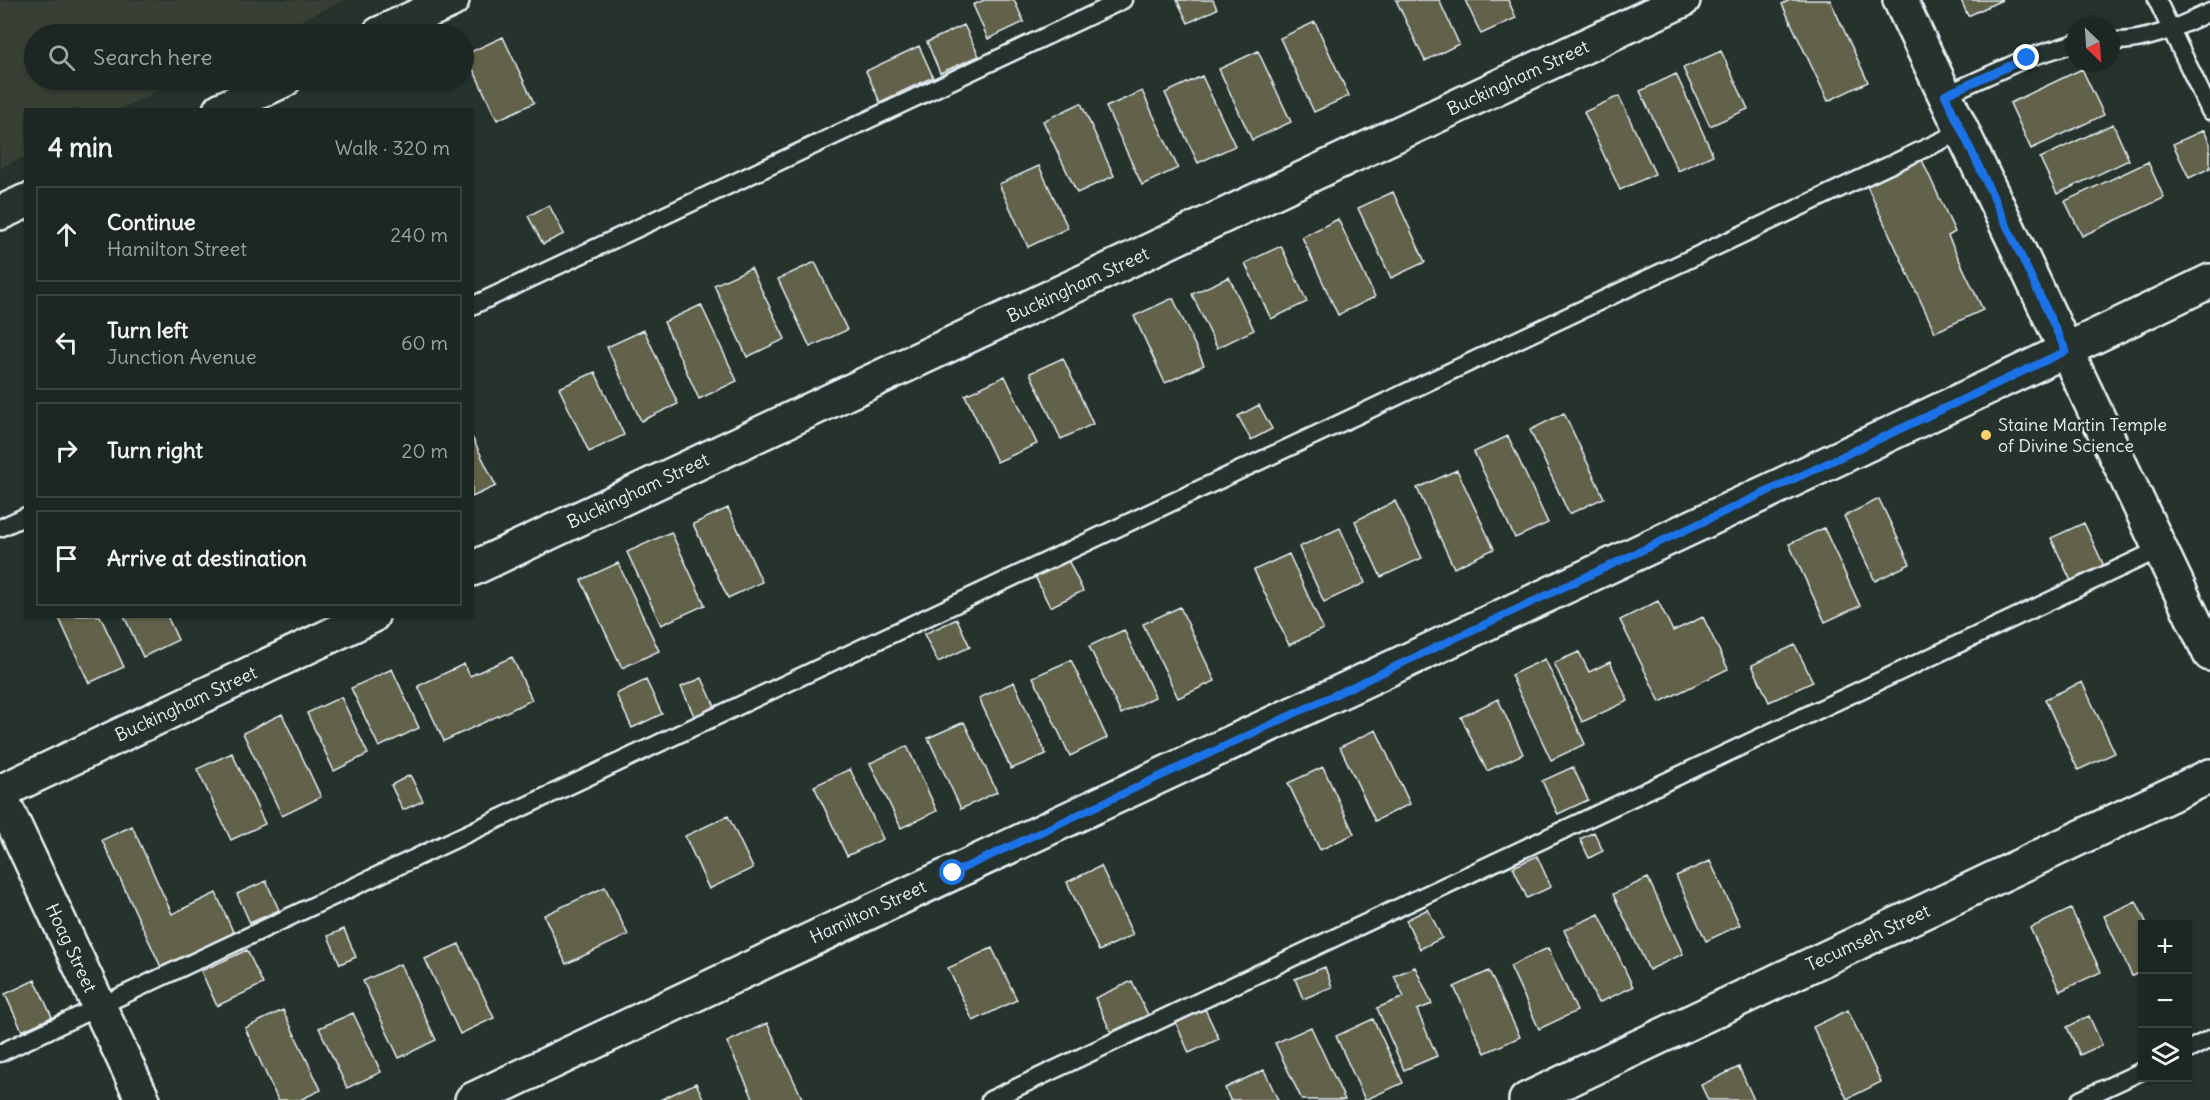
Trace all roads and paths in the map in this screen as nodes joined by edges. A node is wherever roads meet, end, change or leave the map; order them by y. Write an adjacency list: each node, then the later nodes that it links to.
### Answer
1 (452, 0): 7 (street)
2 (1122, 0): 19 (lane)
3 (1683, 0): 24 (street, Buckingham Street)
4 (1900, 0): 12 (street)
5 (2157, 0): 8 (lane)
6 (2210, 12): 8 (lane)
7 (400, 24)
8 (2171, 30): 9 (lane); 14 (lane)
9 (2120, 40)
10 (2066, 46): 12 (lane)
11 (263, 90): 13 (street)
12 (1945, 95): 15 (street)
13 (224, 108)
14 (2210, 111)
15 (1962, 131): 20 (street); 29 (lane)
16 (24, 202): 17 (street)
17 (0, 213)
18 (2210, 281): 20 (street, Hamilton Street)
19 (474, 305)
20 (2066, 351): 23 (street); 35 (street, Hamilton Street)
21 (24, 517): 22 (lane)
22 (0, 528)
23 (2160, 549): 26 (street); 36 (lane)
24 (474, 568)
25 (368, 618): 28 (street, Buckingham Street)
26 (2210, 654)
27 (2210, 776): 37 (street, Tecumseh Street)
28 (0, 793): 29 (street, Hoag Street)
29 (99, 1006): 32 (lane); 34 (street, Hoag Street)
30 (2210, 1039): 31 (lane)
31 (2192, 1048)
32 (0, 1053)
33 (2138, 1073): 38 (lane)
34 (143, 1100)
35 (472, 1100)
36 (990, 1100)
37 (1526, 1100)
38 (2080, 1100)

